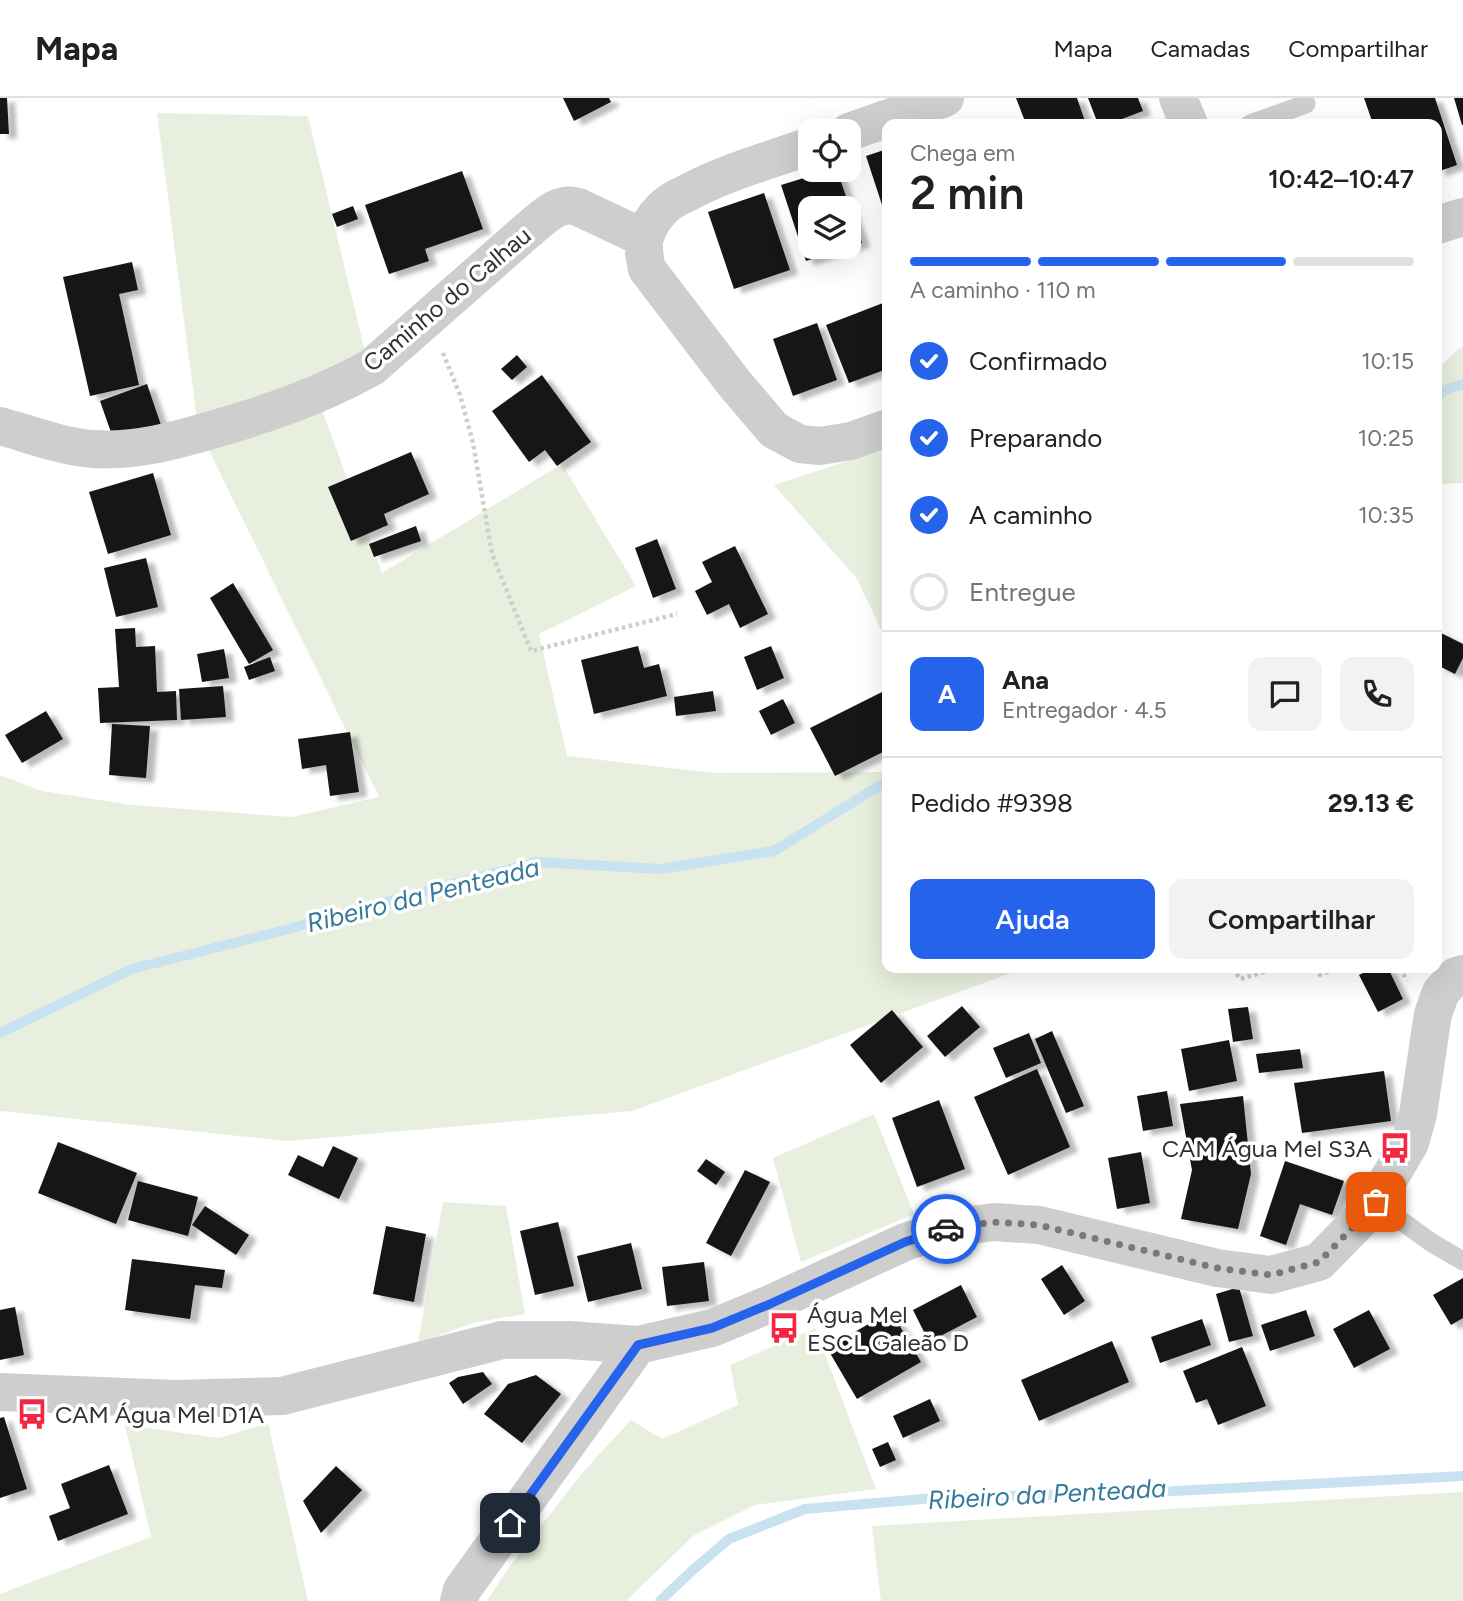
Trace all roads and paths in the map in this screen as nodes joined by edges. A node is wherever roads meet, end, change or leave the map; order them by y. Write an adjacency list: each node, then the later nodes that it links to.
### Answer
1 (945, 98): 4 (street)
2 (1178, 98): 5 (street)
3 (1306, 104): 6 (lane)
4 (886, 119)
5 (1187, 119)
6 (1264, 119)
7 (882, 120): 8 (street)
8 (861, 128)
9 (798, 150): 12 (street)
10 (1463, 216): 11 (street)
11 (1442, 223)
12 (644, 238): 13 (street, Caminho do Calhau); 15 (street)
13 (425, 322): 14 (street, Caminho do Calhau); 16 (path)
14 (0, 426)
15 (882, 430)
16 (677, 614)
17 (1236, 973): 18 (path)
18 (1261, 973)
19 (1463, 974): 20 (street)
20 (1376, 1202): 21 (lane); 22 (street)
21 (1463, 1261)
22 (638, 1345): 23 (street); 24 (street)
23 (0, 1392)
24 (459, 1601)

